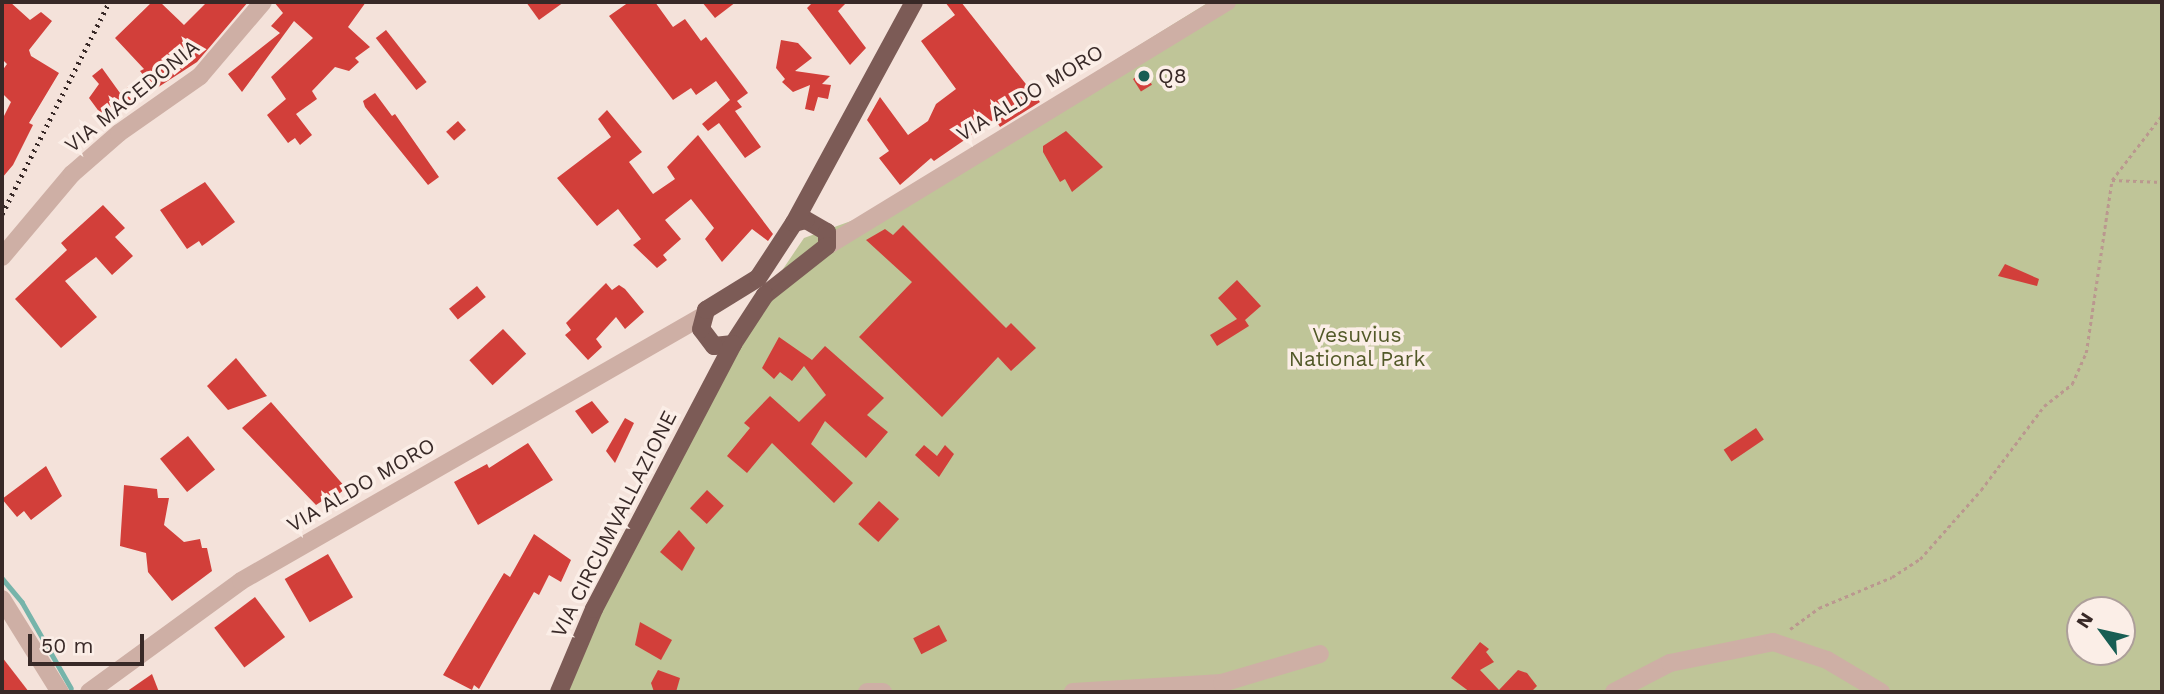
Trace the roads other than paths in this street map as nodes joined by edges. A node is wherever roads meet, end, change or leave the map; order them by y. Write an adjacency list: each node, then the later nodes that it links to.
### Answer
1 (263, 2): 9 (street, VIA MACEDONIA)
2 (914, 2): 4 (main road)
3 (1227, 2): 7 (street, VIA ALDO MORO)
4 (815, 185): 5 (main road); 6 (main road)
5 (794, 223): 6 (main road); 10 (main road)
6 (820, 225): 7 (street, VIA ALDO MORO); 8 (main road)
7 (858, 226): 8 (street, VIA ALDO MORO)
8 (827, 246): 13 (main road, VIA CIRCUMVALLAZIONE)
9 (2, 257)
10 (701, 317): 11 (street, VIA ALDO MORO); 12 (main road, VIA CIRCUMVALLAZIONE)
11 (668, 336): 12 (street); 18 (street, VIA ALDO MORO)
12 (710, 343): 13 (main road); 14 (main road, VIA CIRCUMVALLAZIONE)
13 (733, 344): 14 (main road, VIA CIRCUMVALLAZIONE)
14 (714, 379): 19 (main road, VIA CIRCUMVALLAZIONE)
15 (2, 599): 17 (street)
16 (1320, 654): 22 (street)
17 (60, 692)
18 (89, 692)
19 (559, 692)
20 (867, 692): 21 (street)
21 (883, 692)
22 (1073, 692)
23 (1615, 692): 24 (street)
24 (1881, 692)

